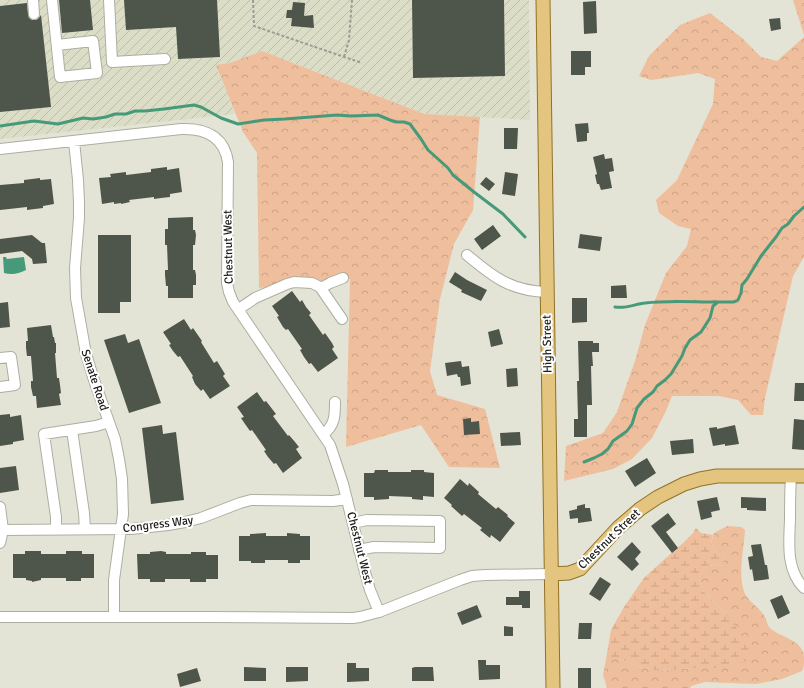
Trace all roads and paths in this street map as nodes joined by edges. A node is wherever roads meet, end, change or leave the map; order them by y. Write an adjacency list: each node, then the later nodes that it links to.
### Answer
1 (33, 0): 7 (street)
2 (52, 0): 8 (street)
3 (109, 0): 10 (street)
4 (254, 0): 9 (path)
5 (352, 0): 9 (path)
6 (542, 0): 17 (main road, High Street)
7 (34, 14)
8 (57, 45): 8 (street)
9 (344, 57): 11 (path)
10 (165, 59)
11 (362, 63)
12 (74, 140): 13 (street, Chestnut West); 18 (street, Chestnut West); 23 (street, Senate Road)
13 (0, 149)
14 (467, 255): 17 (street)
15 (343, 278): 16 (street)
16 (321, 288): 18 (street); 19 (street)
17 (547, 292): 37 (main road, High Street)
18 (239, 309): 25 (street, Chestnut West)
19 (342, 319)
20 (0, 358): 21 (street)
21 (0, 387)
22 (335, 402): 25 (street)
23 (109, 422): 24 (street); 33 (street, Senate Road)
24 (72, 430): 31 (street); 32 (street)
25 (323, 434): 28 (street, Chestnut West)
26 (791, 476): 27 (main road, Chestnut Street); 37 (main road, Chestnut Street); 38 (street)
27 (804, 476)
28 (348, 499): 30 (street, Chestnut West); 33 (street, Congress Way)
29 (0, 507): 34 (street)
30 (353, 523): 36 (street, Chestnut West); 36 (street)
31 (56, 529): 32 (street, Congress Way); 34 (street, Congress Way)
32 (85, 529): 33 (street, Congress Way)
33 (121, 529): 41 (street, Senate Road)
34 (3, 530): 35 (street)
35 (0, 543)
36 (359, 550): 39 (street, Chestnut West)
37 (550, 574): 39 (street); 42 (main road, High Street)
38 (804, 588)
39 (379, 612): 41 (street)
40 (0, 617): 41 (street)
41 (114, 617)
42 (553, 688)

